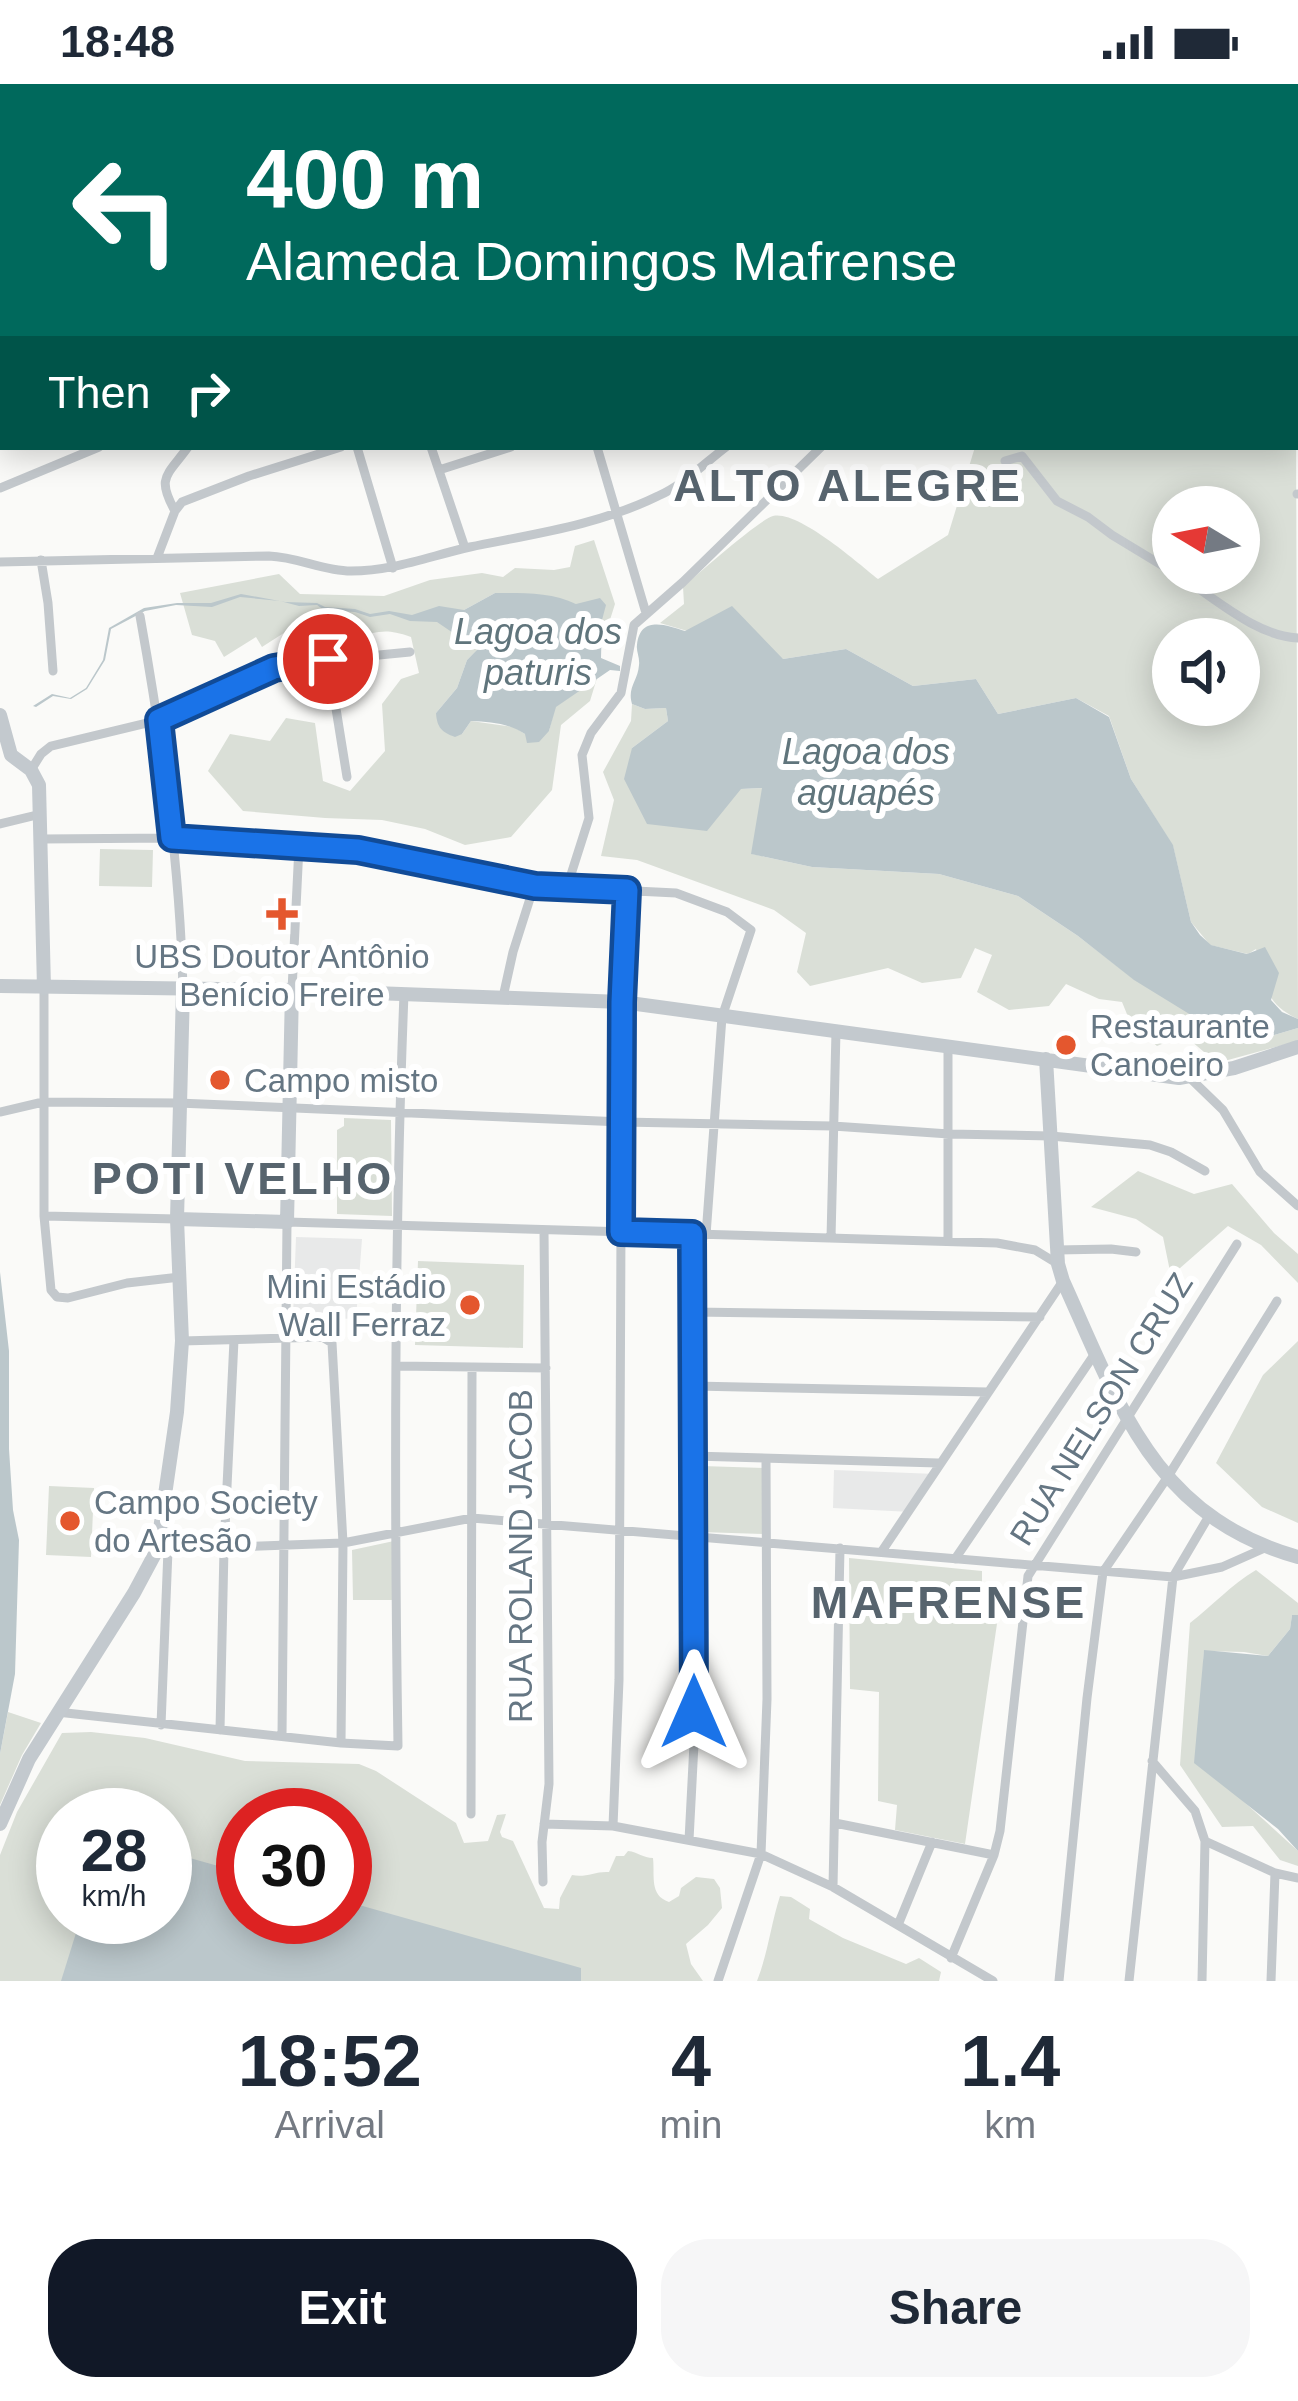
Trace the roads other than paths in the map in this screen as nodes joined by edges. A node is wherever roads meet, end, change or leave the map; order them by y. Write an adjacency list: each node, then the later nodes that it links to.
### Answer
1 (92, 450): 12 (street)
2 (186, 450): 13 (street)
3 (331, 450): 13 (street)
4 (358, 450): 20 (street)
5 (432, 450): 11 (street)
6 (502, 450): 11 (street)
7 (598, 450): 14 (street)
8 (722, 450): 14 (street)
9 (817, 450): 22 (street)
10 (1006, 461): 18 (street)
11 (439, 470): 15 (street)
12 (0, 488)
13 (175, 511): 16 (street)
14 (616, 512): 15 (street); 22 (street)
15 (465, 548): 20 (street)
16 (158, 558): 17 (street); 20 (street)
17 (40, 560): 19 (street); 27 (street)
18 (1152, 560)
19 (0, 562)
20 (393, 568)
21 (1206, 594): 24 (street)
22 (646, 613): 38 (street)
23 (140, 616): 29 (street)
24 (1298, 638)
25 (410, 652): 26 (street)
26 (328, 659): 29 (street); 31 (street)
27 (53, 671)
28 (0, 715): 30 (street)
29 (159, 720): 30 (street); 34 (street)
30 (31, 770): 32 (street)
31 (346, 777)
32 (41, 814): 33 (street); 35 (street)
33 (0, 824)
34 (172, 838): 35 (street); 36 (street); 42 (street)
35 (42, 839): 41 (street)
36 (299, 847): 37 (street); 43 (street)
37 (535, 886): 38 (street); 45 (street)
38 (567, 887): 39 (street)
39 (627, 890): 46 (street); 47 (street)
40 (3, 987): 41 (street)
41 (44, 988): 42 (street); 53 (street)
42 (183, 990): 43 (street); 54 (street)
43 (292, 990): 44 (street); 55 (street)
44 (404, 994): 45 (street); 57 (street)
45 (503, 997): 46 (street)
46 (622, 1002): 47 (street); 58 (street)
47 (722, 1017): 48 (street); 59 (street)
48 (836, 1031): 49 (street); 60 (street)
49 (948, 1047): 51 (street); 61 (street)
50 (1298, 1047): 52 (street)
51 (1046, 1059): 52 (street); 62 (street)
52 (1190, 1078): 64 (street)
53 (43, 1102): 54 (street); 56 (street); 65 (street)
54 (178, 1103): 55 (street); 66 (street)
55 (290, 1108): 57 (street); 67 (street)
56 (0, 1112)
57 (399, 1112): 58 (street); 68 (street)
58 (622, 1122): 59 (street); 70 (street)
59 (714, 1122): 60 (street); 72 (street)
60 (833, 1126): 61 (street); 73 (street)
61 (949, 1134): 62 (street); 74 (street)
62 (1051, 1136): 63 (street); 77 (street)
63 (1205, 1171)
64 (1298, 1206)
65 (44, 1216): 66 (street); 78 (street)
66 (177, 1219): 67 (street); 78 (street)
67 (287, 1222): 68 (street); 84 (street)
68 (397, 1225): 69 (street); 87 (street)
69 (544, 1230): 70 (street); 89 (street, RUA ROLAND JACOB)
70 (621, 1232): 71 (street); 100 (street)
71 (692, 1234): 72 (street); 81 (street)
72 (706, 1234): 73 (street)
73 (831, 1238): 74 (street)
74 (948, 1241): 77 (street)
75 (1237, 1244): 92 (street, RUA NELSON CRUZ)
76 (1136, 1252): 77 (street)
77 (1058, 1257): 79 (street)
78 (180, 1277): 85 (street)
79 (1063, 1281): 82 (street); 86 (street)
80 (1277, 1300): 96 (street)
81 (694, 1312): 82 (street); 90 (street)
82 (1040, 1317): 91 (street)
83 (234, 1340): 84 (street); 85 (street); 108 (street)
84 (285, 1340): 103 (street); 105 (street)
85 (182, 1341): 109 (street)
86 (1096, 1352): 92 (street); 112 (street)
87 (397, 1366): 88 (street); 101 (street)
88 (472, 1367): 89 (street); 98 (street)
89 (546, 1369): 99 (street, RUA ROLAND JACOB)
90 (694, 1386): 91 (street); 93 (street)
91 (988, 1392): 95 (street)
92 (1126, 1421): 96 (street); 113 (street, RUA NELSON CRUZ)
93 (693, 1456): 94 (street); 102 (street)
94 (766, 1459): 95 (street); 104 (street)
95 (938, 1463): 110 (street)
96 (1167, 1478): 97 (street); 114 (street)
97 (1209, 1516): 106 (street); 115 (street)
98 (472, 1518): 99 (street); 101 (street); 122 (street)
99 (545, 1524): 100 (street); 125 (street, RUA ROLAND JACOB)
100 (619, 1530): 102 (street); 126 (street)
101 (395, 1531): 103 (street); 120 (street)
102 (693, 1535): 104 (street); 127 (street)
103 (343, 1543): 105 (street); 120 (street)
104 (767, 1543): 107 (street); 130 (street)
105 (284, 1545): 108 (street); 119 (street)
106 (1267, 1546): 111 (street); 115 (street)
107 (839, 1548): 110 (street); 123 (street)
108 (224, 1549): 109 (street); 118 (street)
109 (163, 1550): 116 (street); 117 (street)
110 (881, 1551): 112 (street)
111 (1298, 1556)
112 (956, 1558): 113 (street)
113 (1032, 1566): 114 (street); 131 (street, RUA NELSON CRUZ)
114 (1103, 1572): 115 (street); 140 (street)
115 (1173, 1577): 121 (street)
116 (57, 1712): 117 (street); 124 (street)
117 (161, 1725): 118 (street)
118 (220, 1730): 119 (street)
119 (281, 1736): 120 (street)
120 (341, 1743)
121 (1152, 1761): 128 (street); 141 (street)
122 (471, 1814)
123 (836, 1822): 129 (street); 135 (street)
124 (0, 1824)
125 (544, 1824): 126 (street); 134 (street, RUA ROLAND JACOB)
126 (613, 1826): 127 (street)
127 (689, 1840): 130 (street)
128 (1204, 1841): 132 (street); 142 (street)
129 (932, 1842): 131 (street); 136 (street)
130 (760, 1854): 135 (street); 138 (street)
131 (994, 1855): 137 (street, RUA NELSON CRUZ)
132 (1275, 1873): 133 (street); 143 (street)
133 (1298, 1878)
134 (543, 1882)
135 (832, 1887): 136 (street)
136 (898, 1925): 137 (street)
137 (951, 1958): 139 (street)
138 (718, 1981)
139 (994, 1981)
140 (1059, 1981)
141 (1129, 1981)
142 (1202, 1981)
143 (1271, 1981)

